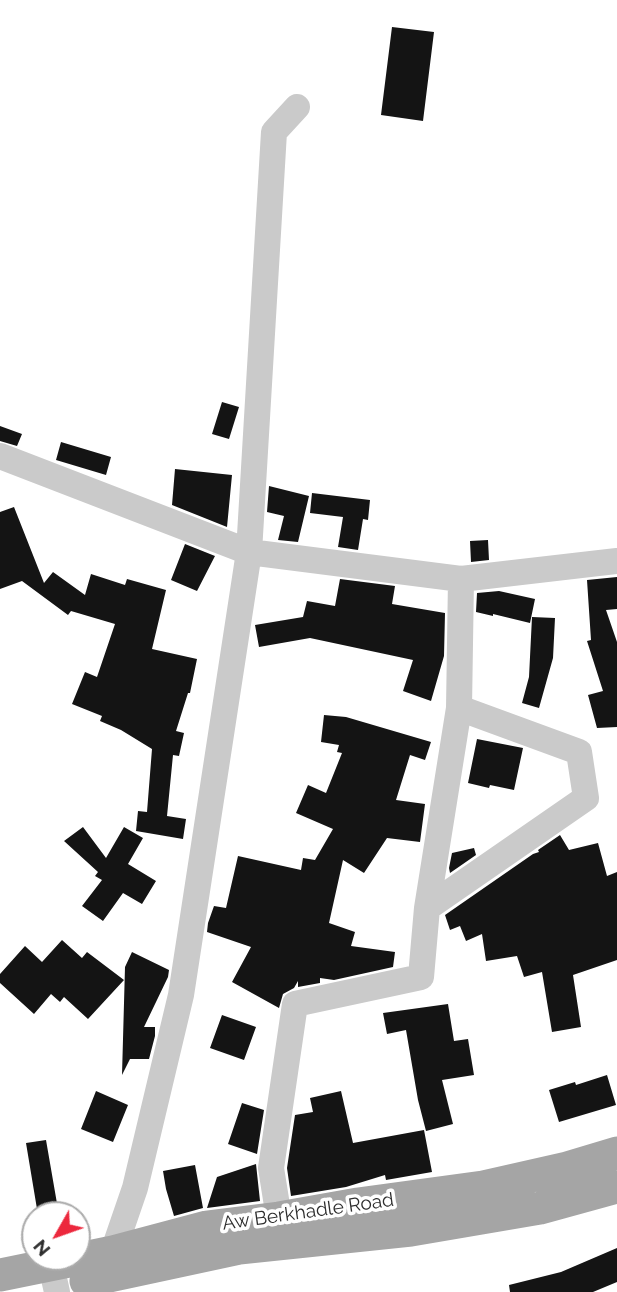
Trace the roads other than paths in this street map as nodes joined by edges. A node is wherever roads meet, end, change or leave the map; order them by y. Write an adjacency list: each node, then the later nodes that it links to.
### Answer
1 (297, 107): 3 (street)
2 (0, 456): 3 (street)
3 (249, 552): 5 (street); 11 (street)
4 (617, 561): 5 (street)
5 (461, 579): 6 (street)
6 (459, 708): 7 (street); 7 (street)
7 (427, 908): 10 (street)
8 (617, 1153): 10 (main road, Aw Berkhadle Road)
9 (617, 1187): 11 (main road, Aw Berkhadle Road)
10 (279, 1219): 11 (main road, Aw Berkhadle Road)
11 (115, 1263): 13 (main road, Aw Berkhadle Road)
12 (0, 1275): 13 (main road, Aw Berkhadle Road)
13 (48, 1284)

